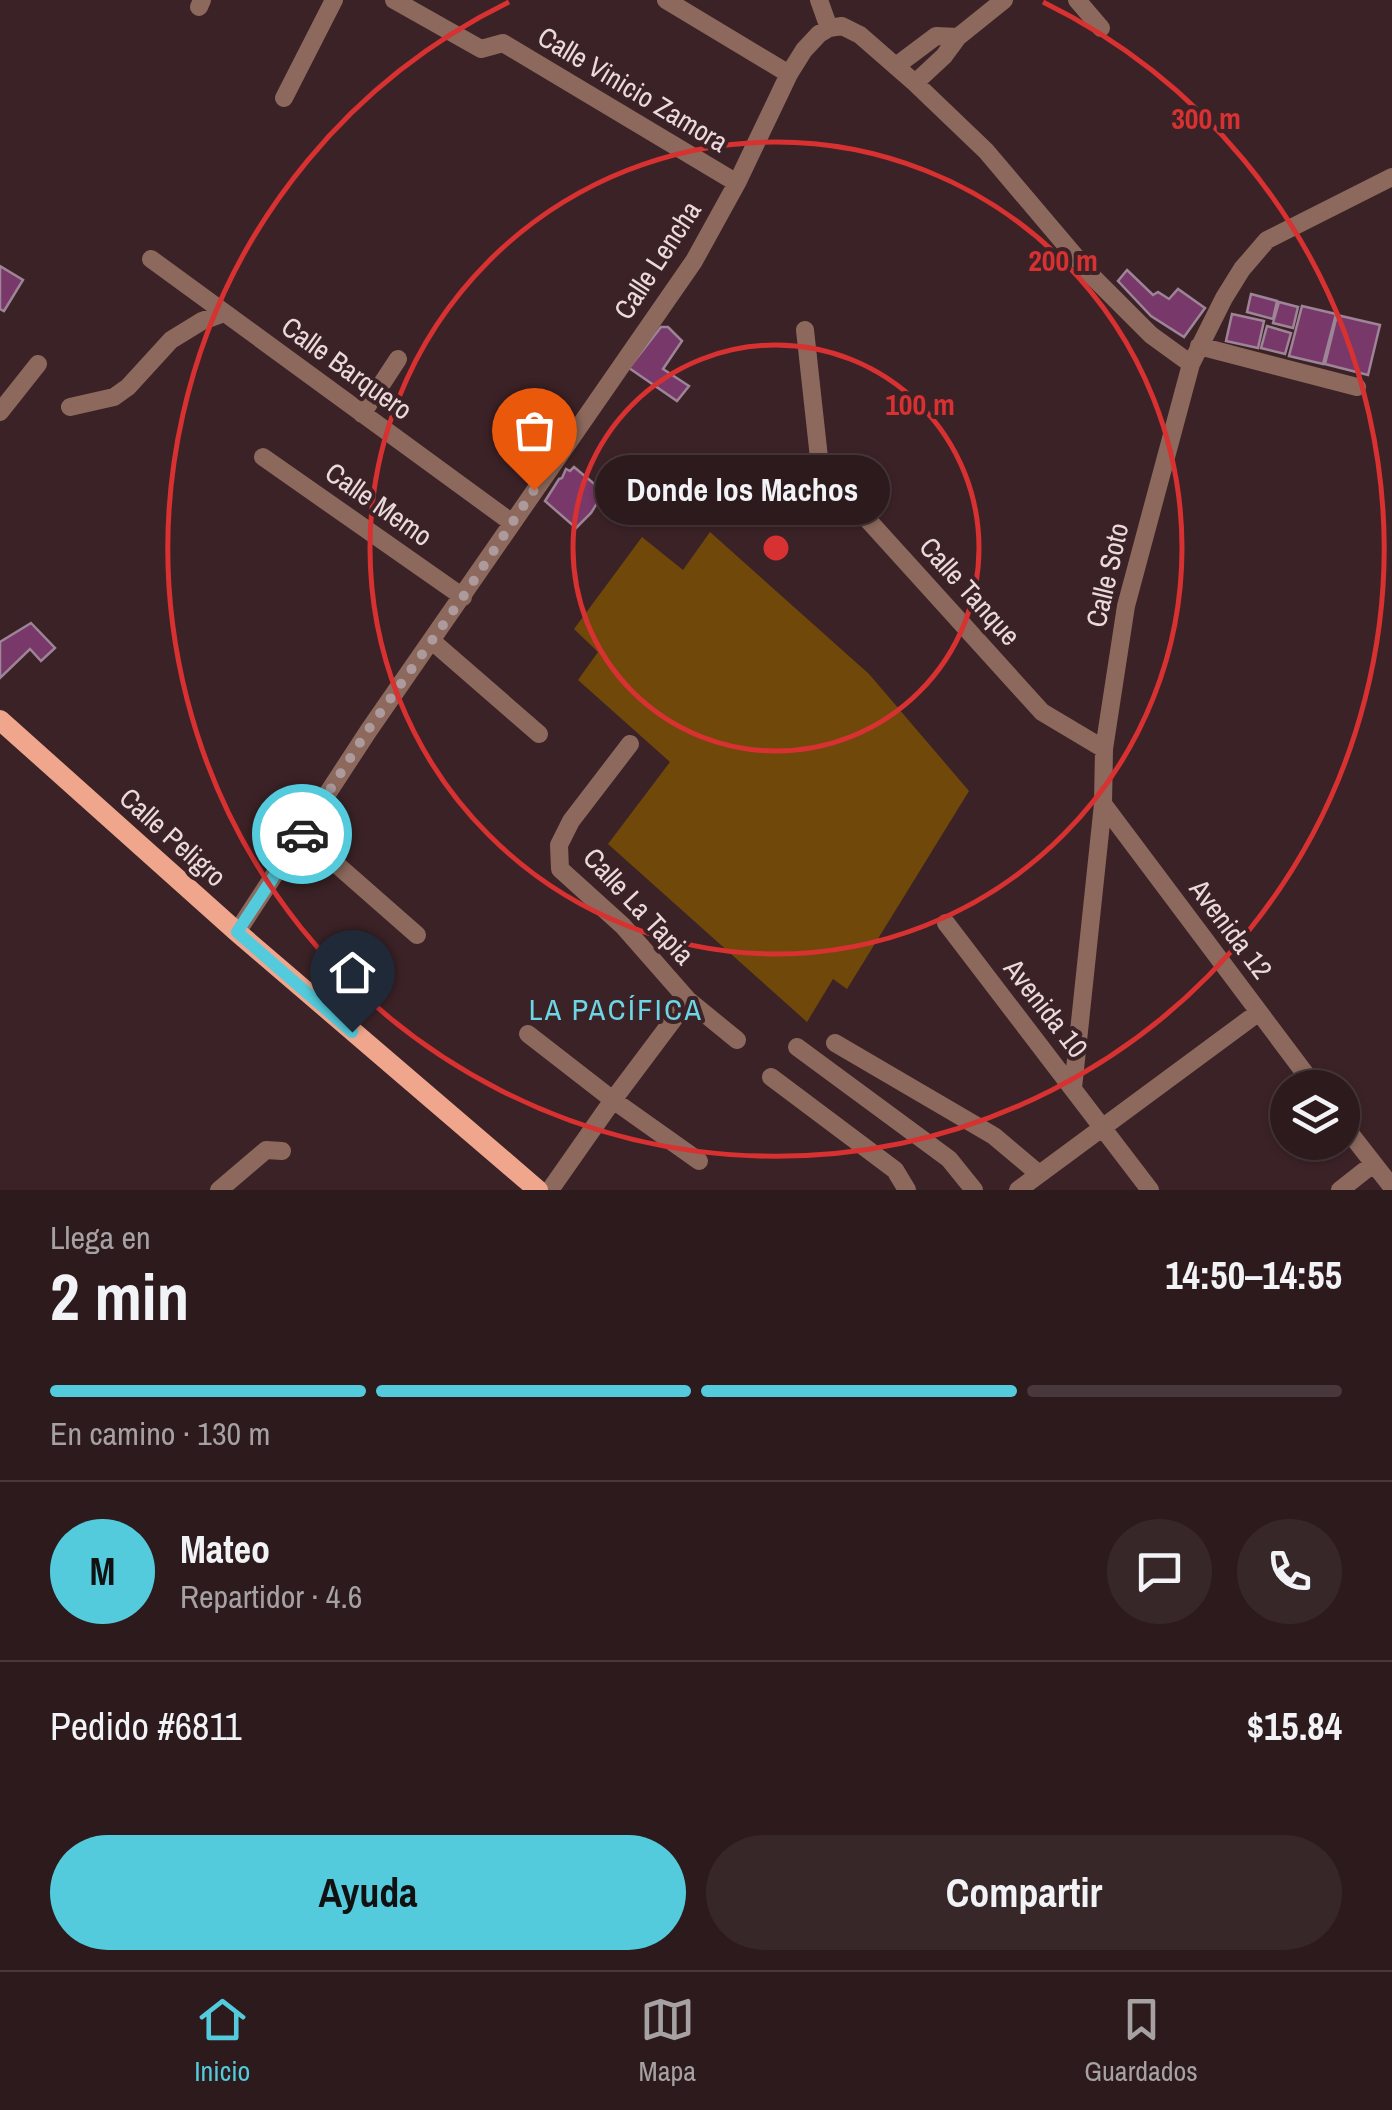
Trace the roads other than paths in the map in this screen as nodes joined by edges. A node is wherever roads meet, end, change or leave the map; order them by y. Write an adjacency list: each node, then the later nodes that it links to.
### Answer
1 (334, 0): 13 (street)
2 (394, 0): 15 (street, Calle Vinicio Zamora)
3 (666, 0): 11 (street)
4 (819, 0): 7 (street)
5 (1004, 0): 9 (street)
6 (1077, 0): 8 (street)
7 (828, 28): 10 (street); 11 (street, Calle Lencha)
8 (1101, 28)
9 (958, 38): 10 (street); 12 (street)
10 (896, 66): 12 (street)
11 (789, 74): 15 (street, Calle Lencha)
12 (915, 82): 19 (street)
13 (284, 98)
14 (1392, 177): 19 (street, Calle Soto)
15 (737, 183): 27 (street, Calle Lencha)
16 (151, 259): 17 (street, Calle Barquero)
17 (224, 313): 23 (street); 25 (street, Calle Barquero)
18 (805, 330): 33 (street, Calle Tanque)
19 (1195, 355): 22 (street); 33 (street, Calle Soto)
20 (398, 359): 25 (street)
21 (38, 364): 24 (street)
22 (1357, 387)
23 (70, 407)
24 (0, 412)
25 (362, 414): 27 (street, Calle Barquero)
26 (262, 457): 28 (street, Calle Memo)
27 (511, 522): 28 (street, Calle Lencha)
28 (463, 597): 29 (street, Calle Lencha)
29 (432, 642): 31 (street); 35 (street, Calle Lencha)
30 (0, 720): 37 (main road, Calle Peligro)
31 (539, 734)
32 (630, 744): 39 (street, Calle La Tapia)
33 (1104, 748): 34 (street, Calle Soto)
34 (1103, 804): 40 (street, Avenida 12); 47 (street, Calle Soto)
35 (302, 834): 37 (street, Calle Lencha); 38 (street)
36 (946, 923): 47 (street, Avenida 10)
37 (237, 932): 57 (main road, Calle Peligro)
38 (417, 936)
39 (688, 1000): 42 (street, Calle La Tapia); 48 (street)
40 (1259, 1012): 45 (street, Avenida 12); 49 (street)
41 (528, 1034): 48 (street)
42 (737, 1040)
43 (835, 1042): 54 (street)
44 (797, 1047): 60 (street)
45 (1302, 1070)
46 (772, 1077): 59 (street)
47 (1073, 1088): 49 (street, Avenida 10)
48 (613, 1100): 52 (street); 58 (street)
49 (1103, 1127): 54 (street); 62 (street, Avenida 10)
50 (1360, 1146): 53 (street)
51 (282, 1151): 56 (street)
52 (699, 1162)
53 (1374, 1164): 55 (street); 63 (street)
54 (1040, 1174): 61 (street)
55 (1392, 1187)
56 (220, 1190)
57 (538, 1190)
58 (550, 1190)
59 (907, 1190)
60 (974, 1190)
61 (1018, 1190)
62 (1150, 1190)
63 (1340, 1190)

